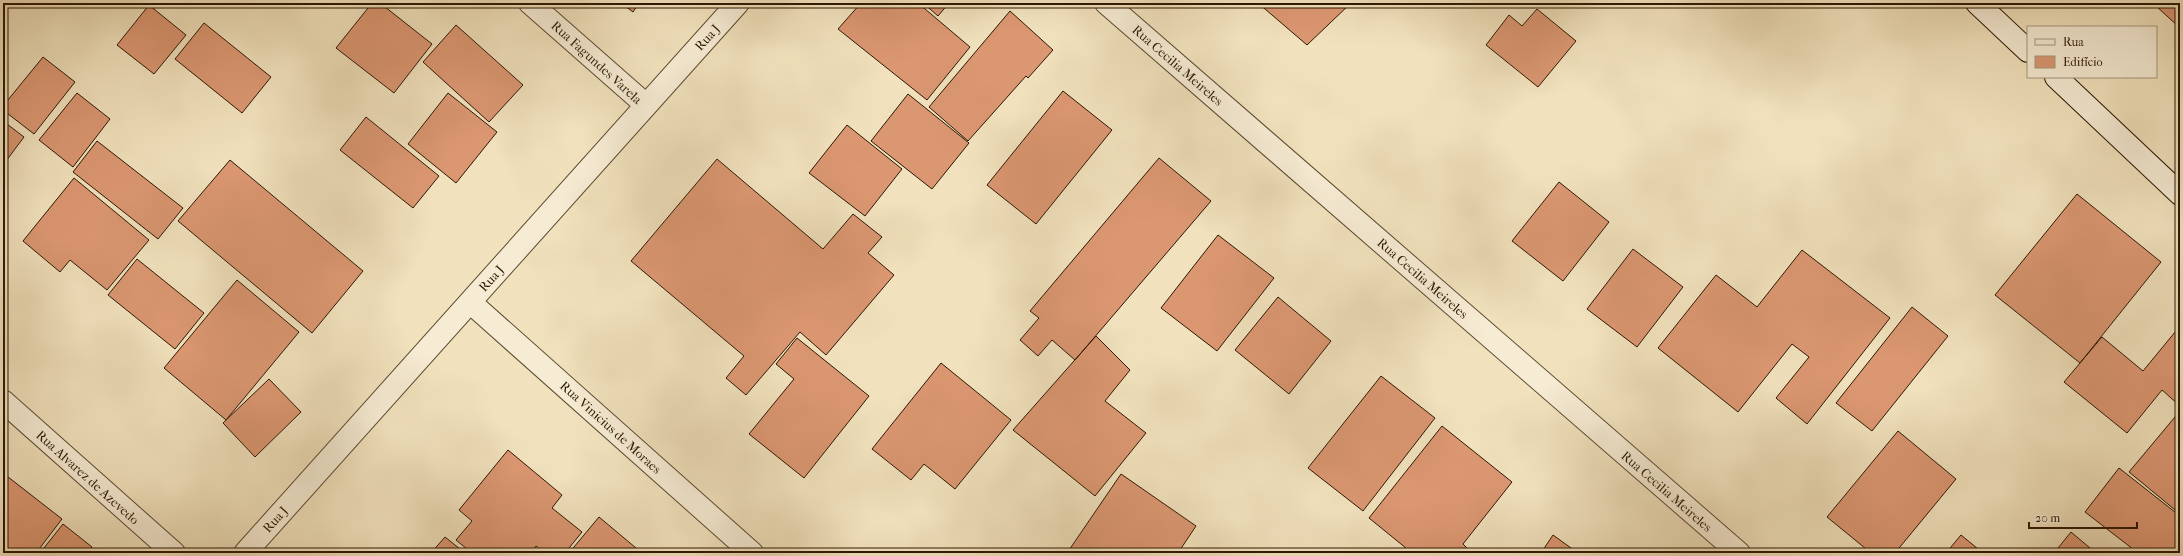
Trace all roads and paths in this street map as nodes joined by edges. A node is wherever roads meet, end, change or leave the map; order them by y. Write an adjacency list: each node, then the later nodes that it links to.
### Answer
1 (530, 3): 7 (street, Rua Fagundes Varela)
2 (738, 3): 7 (street, Rua J)
3 (1106, 3): 14 (street, Rua Cecilia Meireles)
4 (1977, 3): 5 (street)
5 (2027, 50)
6 (2057, 78): 8 (street)
7 (646, 105): 9 (street, Rua J)
8 (2180, 194)
9 (470, 302): 12 (street, Rua J); 13 (street, Rua Vinicius de Moraes)
10 (3, 401): 11 (street, Rua Alvarez de Azevedo)
11 (174, 553)
12 (245, 553)
13 (752, 553)
14 (1739, 553)

